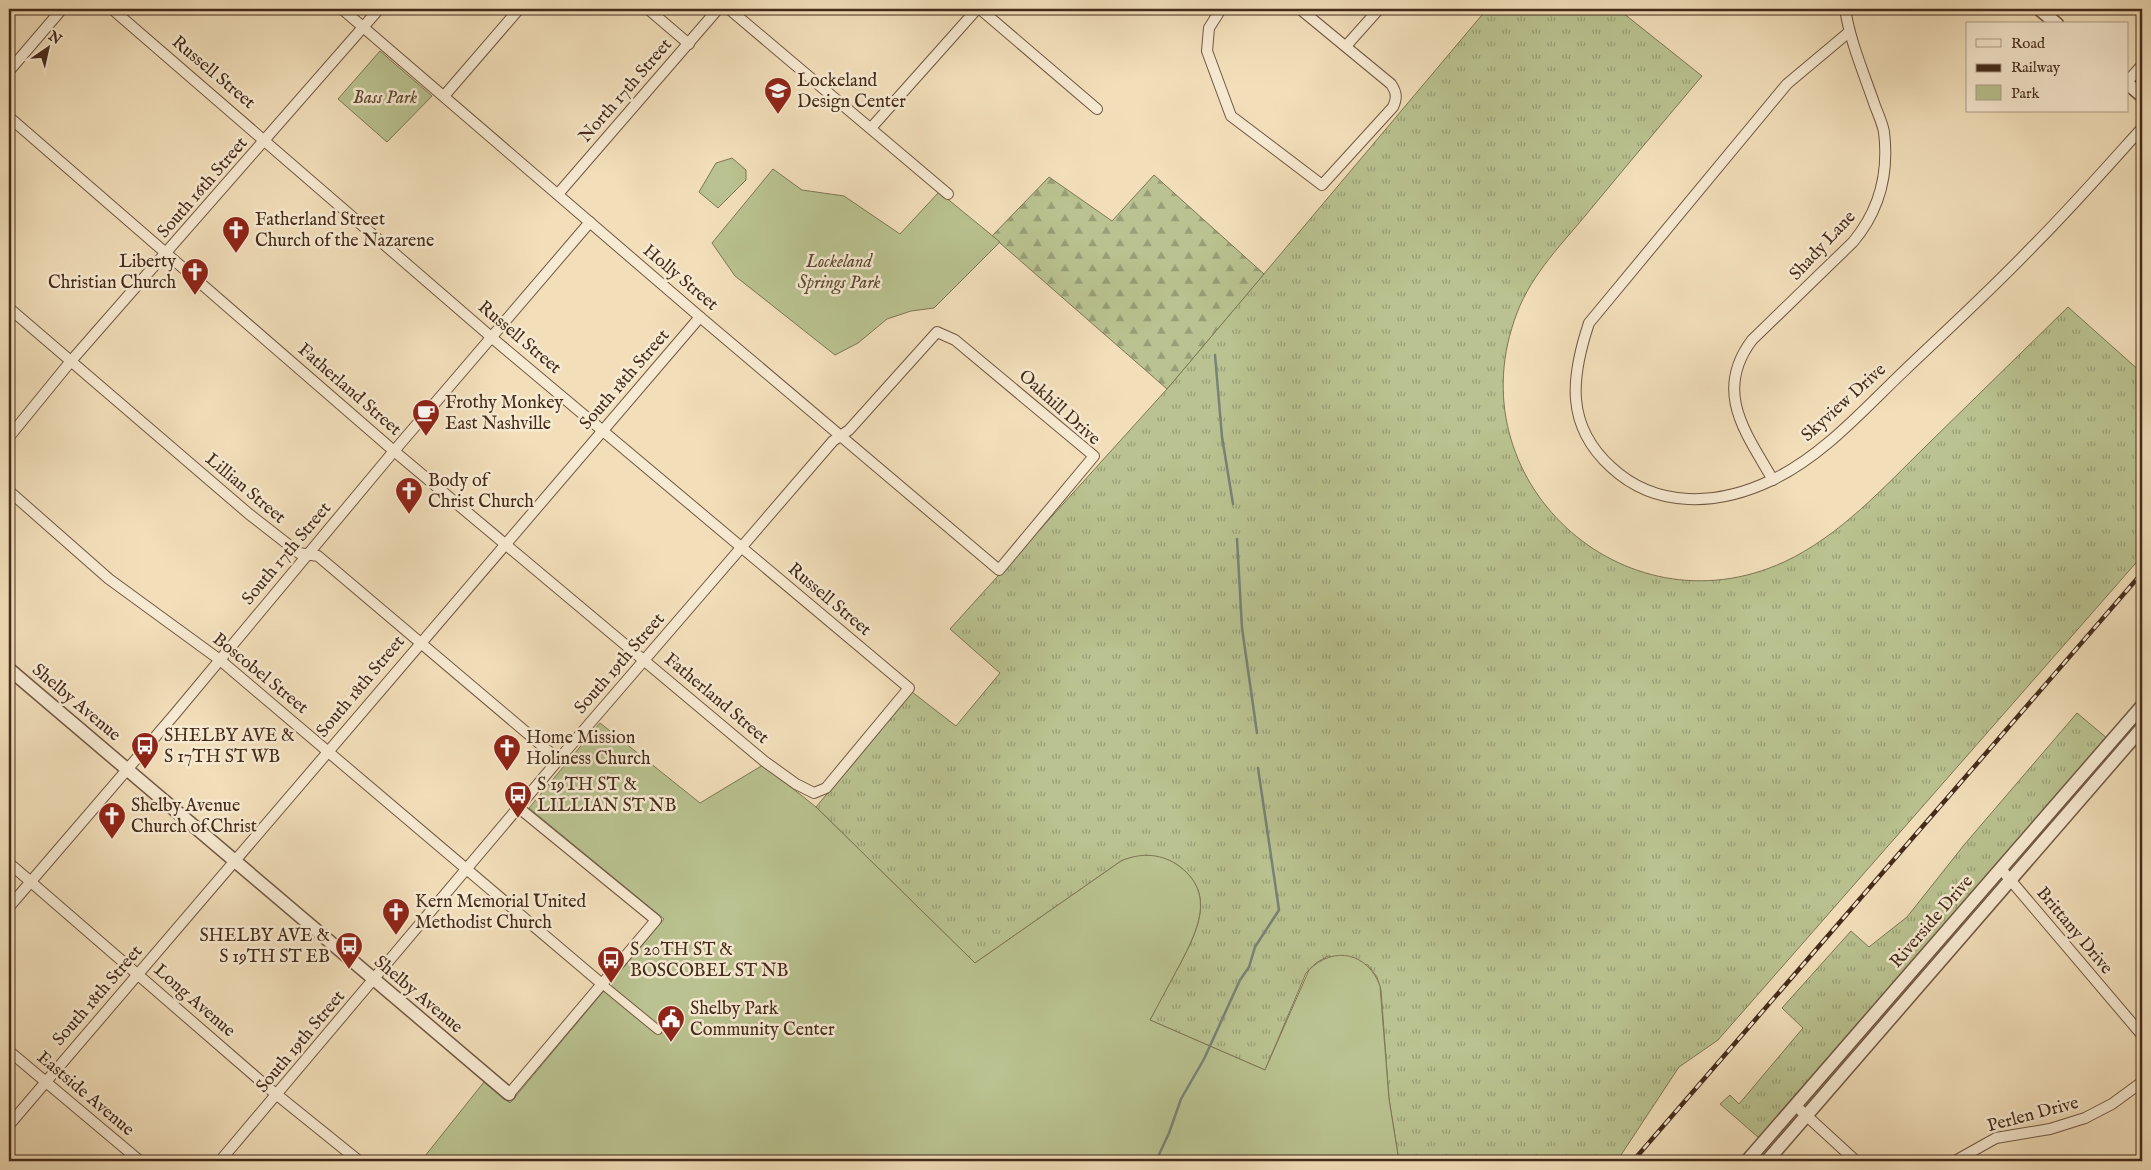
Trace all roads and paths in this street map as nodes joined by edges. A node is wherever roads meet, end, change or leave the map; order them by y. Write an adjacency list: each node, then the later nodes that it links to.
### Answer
1 (62, 9): 21 (street)
2 (112, 9): 30 (street, Russell Street)
3 (342, 9): 16 (street, Holly Street)
4 (380, 9): 16 (street, South 16th Street)
5 (519, 9): 24 (street)
6 (648, 9): 18 (street)
7 (718, 9): 18 (street, North 17th Street)
8 (730, 9): 28 (street)
9 (978, 9): 26 (street); 28 (street)
10 (1222, 9): 19 (street)
11 (1300, 9): 19 (street)
12 (1380, 9): 19 (street)
13 (1845, 9): 17 (street, Shady Lane)
14 (2039, 9): 15 (street)
15 (2055, 22)
16 (363, 28): 24 (street, Holly Street); 30 (street, South 16th Street)
17 (1848, 32): 44 (street, Shady Lane); 44 (street, Skyview Drive)
18 (689, 44): 31 (street, North 17th Street)
19 (1346, 46)
20 (2142, 65): 22 (street)
21 (9, 71)
22 (2128, 81)
23 (2128, 83): 25 (street)
24 (444, 96): 31 (street, Holly Street)
25 (2142, 96)
26 (1097, 109)
27 (9, 116): 34 (street, Fatherland Street)
28 (871, 128): 32 (street)
29 (2142, 128): 44 (street, Skyview Drive)
30 (266, 140): 34 (street, South 16th Street); 38 (street, Russell Street)
31 (558, 194): 33 (street, Holly Street)
32 (948, 194)
33 (590, 222): 36 (street, Holly Street); 38 (street, South 17th Street)
34 (166, 255): 39 (street, South 16th Street); 43 (street, Fatherland Street)
35 (9, 308): 39 (street, Lillian Street)
36 (700, 317): 40 (street, South 18th Street); 41 (street, Holly Street)
37 (937, 332): 41 (street, South 19th Street); 49 (street, Oakhill Drive)
38 (492, 337): 40 (street, Russell Street); 43 (street, South 17th Street)
39 (71, 362): 42 (street, South 16th Street); 48 (street, Lillian Street)
40 (602, 431): 46 (street, South 18th Street); 47 (street, Russell Street)
41 (842, 435): 47 (street, South 19th Street); 49 (street, Holly Street)
42 (9, 437)
43 (394, 451): 46 (street, Fatherland Street); 48 (street, South 17th Street)
44 (1773, 480)
45 (9, 490): 51 (street, Boscobel Street)
46 (505, 544): 50 (street, South 18th Street); 52 (street, Fatherland Street)
47 (741, 548): 52 (street, South 19th Street); 61 (street, Russell Street)
48 (308, 554): 50 (street, Lillian Street); 51 (street, South 17th Street)
49 (999, 570)
50 (420, 642): 58 (street, South 18th Street); 59 (street, Lillian Street)
51 (220, 660): 58 (street, Boscobel Street); 60 (street, South 17th Street)
52 (644, 661): 59 (street, South 19th Street); 61 (street, Fatherland Street)
53 (9, 669): 60 (street, Shelby Avenue)
54 (2142, 706): 56 (street, Riverside Drive)
55 (2142, 728): 57 (street, Riverside Drive)
56 (2116, 737): 57 (street); 65 (street, Riverside Drive)
57 (2127, 746): 67 (street, Riverside Drive)
58 (328, 752): 63 (street, South 18th Street); 66 (street, Boscobel Street)
59 (559, 760): 62 (street, South 19th Street)
60 (127, 769): 63 (street, Shelby Avenue); 68 (street, South 17th Street)
61 (814, 793)
62 (519, 808): 66 (street, South 19th Street); 72 (street)
63 (235, 861): 70 (street, South 18th Street); 71 (street, Shelby Avenue)
64 (9, 863): 68 (street, Long Avenue)
65 (2001, 869): 67 (street, Brittany Drive); 80 (street, Riverside Drive)
66 (467, 870): 71 (street, South 19th Street); 72 (street, Boscobel Street)
67 (2010, 880): 74 (street, Brittany Drive); 81 (street, Riverside Drive)
68 (30, 881): 69 (street, South 17th Street); 70 (street, Long Avenue)
69 (9, 907)
70 (138, 974): 76 (street, South 18th Street); 79 (street, Long Avenue)
71 (374, 980): 78 (street, Shelby Avenue); 79 (street, South 19th Street)
72 (602, 984): 73 (street); 78 (street)
73 (658, 1030)
74 (2142, 1035)
75 (9, 1051): 76 (street, Eastside Avenue)
76 (45, 1082): 82 (street, South 18th Street); 83 (street, Eastside Avenue)
77 (2142, 1082): 89 (street, Perlen Drive)
78 (509, 1094)
79 (278, 1095): 84 (street, South 19th Street); 85 (street, Long Avenue)
80 (1796, 1106): 81 (street); 86 (street, Riverside Drive)
81 (1806, 1117): 87 (street, Riverside Drive); 88 (street)
82 (9, 1125)
83 (140, 1161)
84 (220, 1161)
85 (359, 1161)
86 (1747, 1161)
87 (1767, 1161)
88 (1856, 1161)
89 (1955, 1161)

